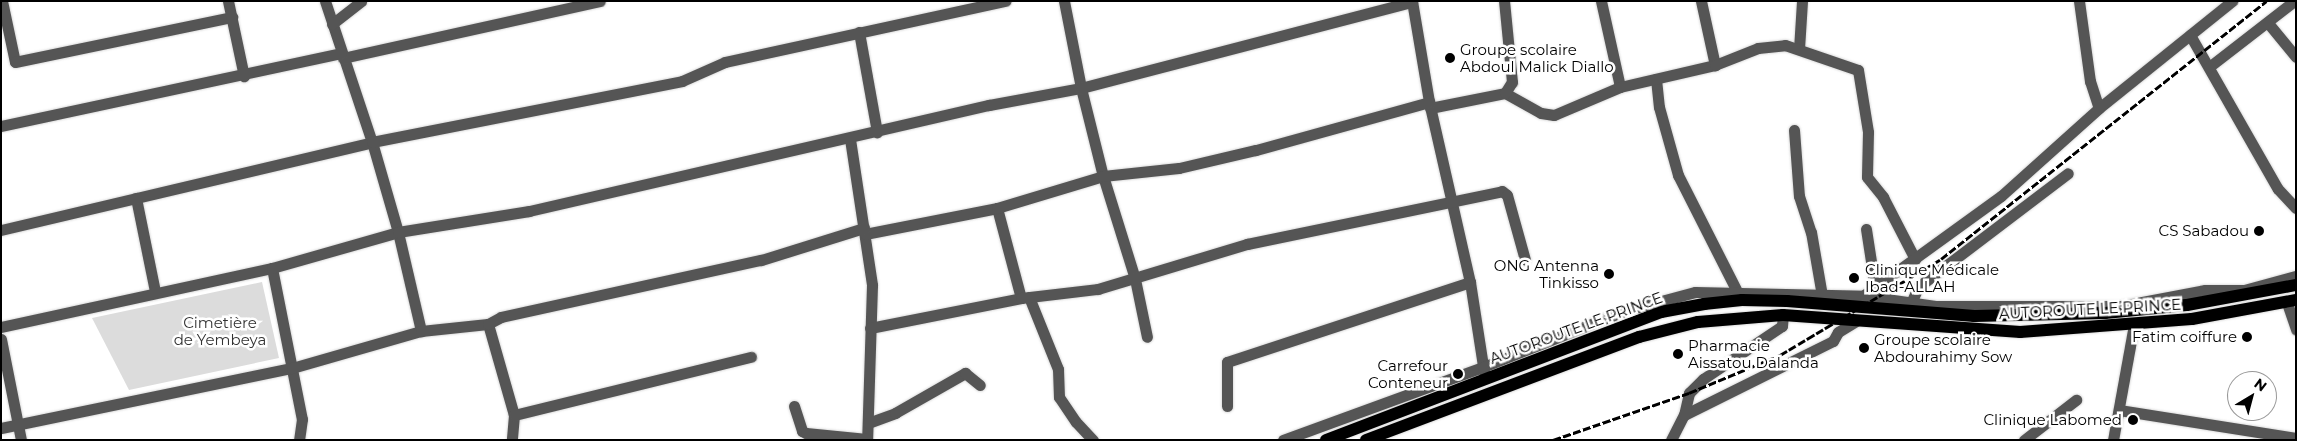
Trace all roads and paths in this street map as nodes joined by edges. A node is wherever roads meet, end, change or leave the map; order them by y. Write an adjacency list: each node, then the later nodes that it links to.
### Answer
1 (2, 1): 16 (street)
2 (228, 1): 16 (street)
3 (325, 1): 17 (street)
4 (361, 1): 17 (street)
5 (600, 1): 22 (street)
6 (1005, 1): 19 (street)
7 (1064, 1): 29 (street)
8 (1504, 1): 30 (street)
9 (1601, 1): 28 (street)
10 (1701, 1): 24 (street)
11 (1802, 1): 21 (street)
12 (2079, 1): 32 (street)
13 (2231, 1): 20 (street)
14 (2294, 1): 18 (street)
15 (1412, 2): 29 (street); 31 (street)
16 (232, 17): 26 (street)
17 (332, 24): 22 (street)
18 (2268, 24): 23 (street); 25 (street)
19 (859, 32): 35 (street); 37 (street)
20 (2190, 35): 25 (street); 32 (street)
21 (1799, 49): 24 (street); 48 (street)
22 (342, 56): 26 (street); 37 (street)
23 (2296, 57)
24 (1715, 64): 27 (street)
25 (2209, 67): 43 (street)
26 (244, 76): 33 (street)
27 (1656, 79): 28 (street); 57 (street)
28 (1620, 87): 30 (street)
29 (1081, 88): 35 (street); 39 (street)
30 (1505, 93): 31 (street)
31 (1430, 105): 39 (street); 41 (street)
32 (2099, 108): 48 (street)
33 (1, 126)
34 (1794, 130): 58 (street)
35 (877, 132): 36 (street)
36 (850, 139): 46 (street); 47 (street)
37 (372, 142): 40 (street); 47 (street)
38 (2068, 173): 62 (street)
39 (1103, 176): 42 (street); 52 (street)
40 (136, 198): 44 (street); 56 (street)
41 (1452, 202): 49 (street); 52 (street); 53 (street)
42 (997, 208): 46 (street); 60 (street)
43 (2296, 208)
44 (1, 230)
45 (1866, 230): 55 (street)
46 (865, 231): 66 (street); 69 (street)
47 (398, 232): 50 (street); 71 (street)
48 (1915, 259): 55 (street)
49 (1525, 260)
50 (272, 268): 56 (street); 75 (street)
51 (2296, 276): 62 (street)
52 (1136, 279): 60 (street); 72 (street)
53 (1470, 282): 76 (street); 80 (street)
54 (2296, 285): 63 (main road, AUTOROUTE LE PRINCE)
55 (1875, 287): 59 (street)
56 (154, 291): 68 (street)
57 (1740, 295): 58 (street); 63 (main road, AUTOROUTE LE PRINCE); 76 (main road, AUTOROUTE LE PRINCE)
58 (1822, 296): 59 (street)
59 (1865, 296): 62 (street); 63 (street)
60 (1025, 297): 69 (street); 92 (street)
61 (2291, 302): 67 (main road, AUTOROUTE LE PRINCE); 70 (street)
62 (1912, 303)
63 (1838, 307)
64 (1783, 315): 65 (main road, AUTOROUTE LE PRINCE); 83 (street); 95 (main road, AUTOROUTE LE PRINCE)
65 (1858, 320): 67 (main road, AUTOROUTE LE PRINCE); 83 (street)
66 (488, 324): 71 (street); 82 (street)
67 (2134, 325): 81 (street)
68 (1, 327)
69 (870, 328): 84 (street)
70 (2296, 329)
71 (421, 331): 75 (street)
72 (1147, 337)
73 (1, 340): 85 (street)
74 (751, 357): 82 (street)
75 (292, 368): 85 (street); 90 (street)
76 (1484, 372): 93 (street); 94 (main road, AUTOROUTE LE PRINCE)
77 (980, 385): 84 (street)
78 (2076, 400): 97 (street)
79 (794, 406): 88 (street)
80 (1226, 406)
81 (2119, 410): 87 (street); 98 (street)
82 (514, 415): 91 (street)
83 (1684, 415): 96 (street)
84 (868, 423): 88 (street)
85 (18, 424): 86 (street); 89 (street)
86 (1, 428)
87 (2296, 438)
88 (867, 439)
89 (21, 440)
90 (299, 440)
91 (512, 440)
92 (1093, 440)
93 (1283, 440)
94 (1326, 440)
95 (1366, 440)
96 (1671, 440)
97 (2024, 440)
98 (2113, 440)

